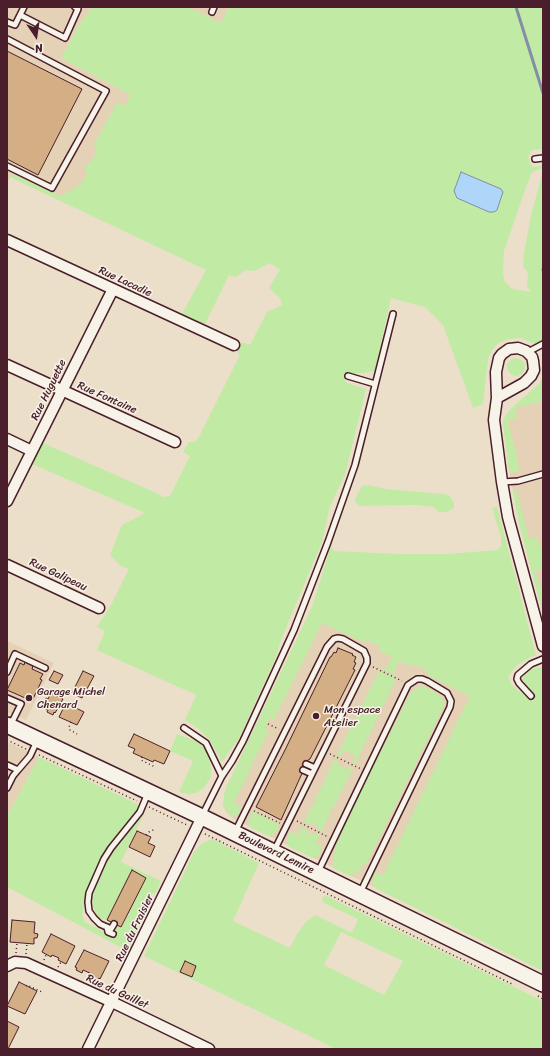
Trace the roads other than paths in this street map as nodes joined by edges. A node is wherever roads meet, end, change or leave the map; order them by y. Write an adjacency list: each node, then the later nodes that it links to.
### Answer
1 (24, 7): 3 (lane)
2 (75, 7): 3 (lane)
3 (20, 15): 4 (lane)
4 (7, 22)
5 (7, 39): 8 (lane)
6 (543, 158): 7 (lane)
7 (535, 159)
8 (7, 166)
9 (7, 240): 10 (street, Rue Lacadie)
10 (113, 290): 13 (street, Rue Lacadie); 18 (street, Rue Huguette)
11 (393, 314): 17 (lane)
12 (543, 344): 14 (lane)
13 (234, 345)
14 (528, 352): 19 (street); 19 (street)
15 (7, 365): 18 (street, Rue Fontaine)
16 (348, 376): 17 (lane)
17 (375, 384): 45 (lane)
18 (62, 391): 21 (street, Rue Fontaine); 22 (street, Rue Huguette)
19 (497, 398): 24 (street)
20 (7, 439): 22 (street)
21 (175, 442)
22 (32, 451): 25 (street, Rue Huguette)
23 (543, 474): 24 (lane)
24 (502, 482): 28 (street)
25 (7, 501)
26 (7, 565): 27 (street, Rue Galipeau)
27 (99, 608)
28 (543, 646)
29 (543, 659): 32 (lane)
30 (45, 668): 31 (lane)
31 (7, 672)
32 (531, 696)
33 (7, 698): 35 (lane)
34 (24, 698): 35 (lane)
35 (21, 704): 37 (lane)
36 (184, 728): 45 (lane)
37 (8, 731): 38 (main road, Boulevard Lemire)
38 (38, 740): 42 (lane); 47 (main road, Boulevard Lemire)
39 (306, 764): 41 (lane)
40 (7, 765): 42 (lane)
41 (315, 768): 44 (lane); 49 (lane)
42 (18, 770): 46 (lane)
43 (304, 770): 44 (lane)
44 (312, 774): 50 (lane)
45 (222, 776): 48 (lane)
46 (7, 788)
47 (145, 800): 48 (main road, Boulevard Lemire); 54 (lane)
48 (202, 817): 49 (main road, Boulevard Lemire); 58 (street, Rue du Fraisier)
49 (235, 833): 50 (main road, Boulevard Lemire)
50 (273, 852): 51 (main road, Boulevard Lemire)
51 (317, 873): 52 (main road, Boulevard Lemire); 52 (lane)
52 (360, 894): 57 (main road, Boulevard Lemire)
53 (114, 924): 54 (lane)
54 (107, 928): 55 (lane)
55 (113, 934)
56 (10, 965): 58 (street, Rue du Gaillet)
57 (540, 990)
58 (112, 1002): 59 (street, Rue du Fraisier); 60 (street, Rue du Gaillet)
59 (88, 1049)
60 (209, 1049)

